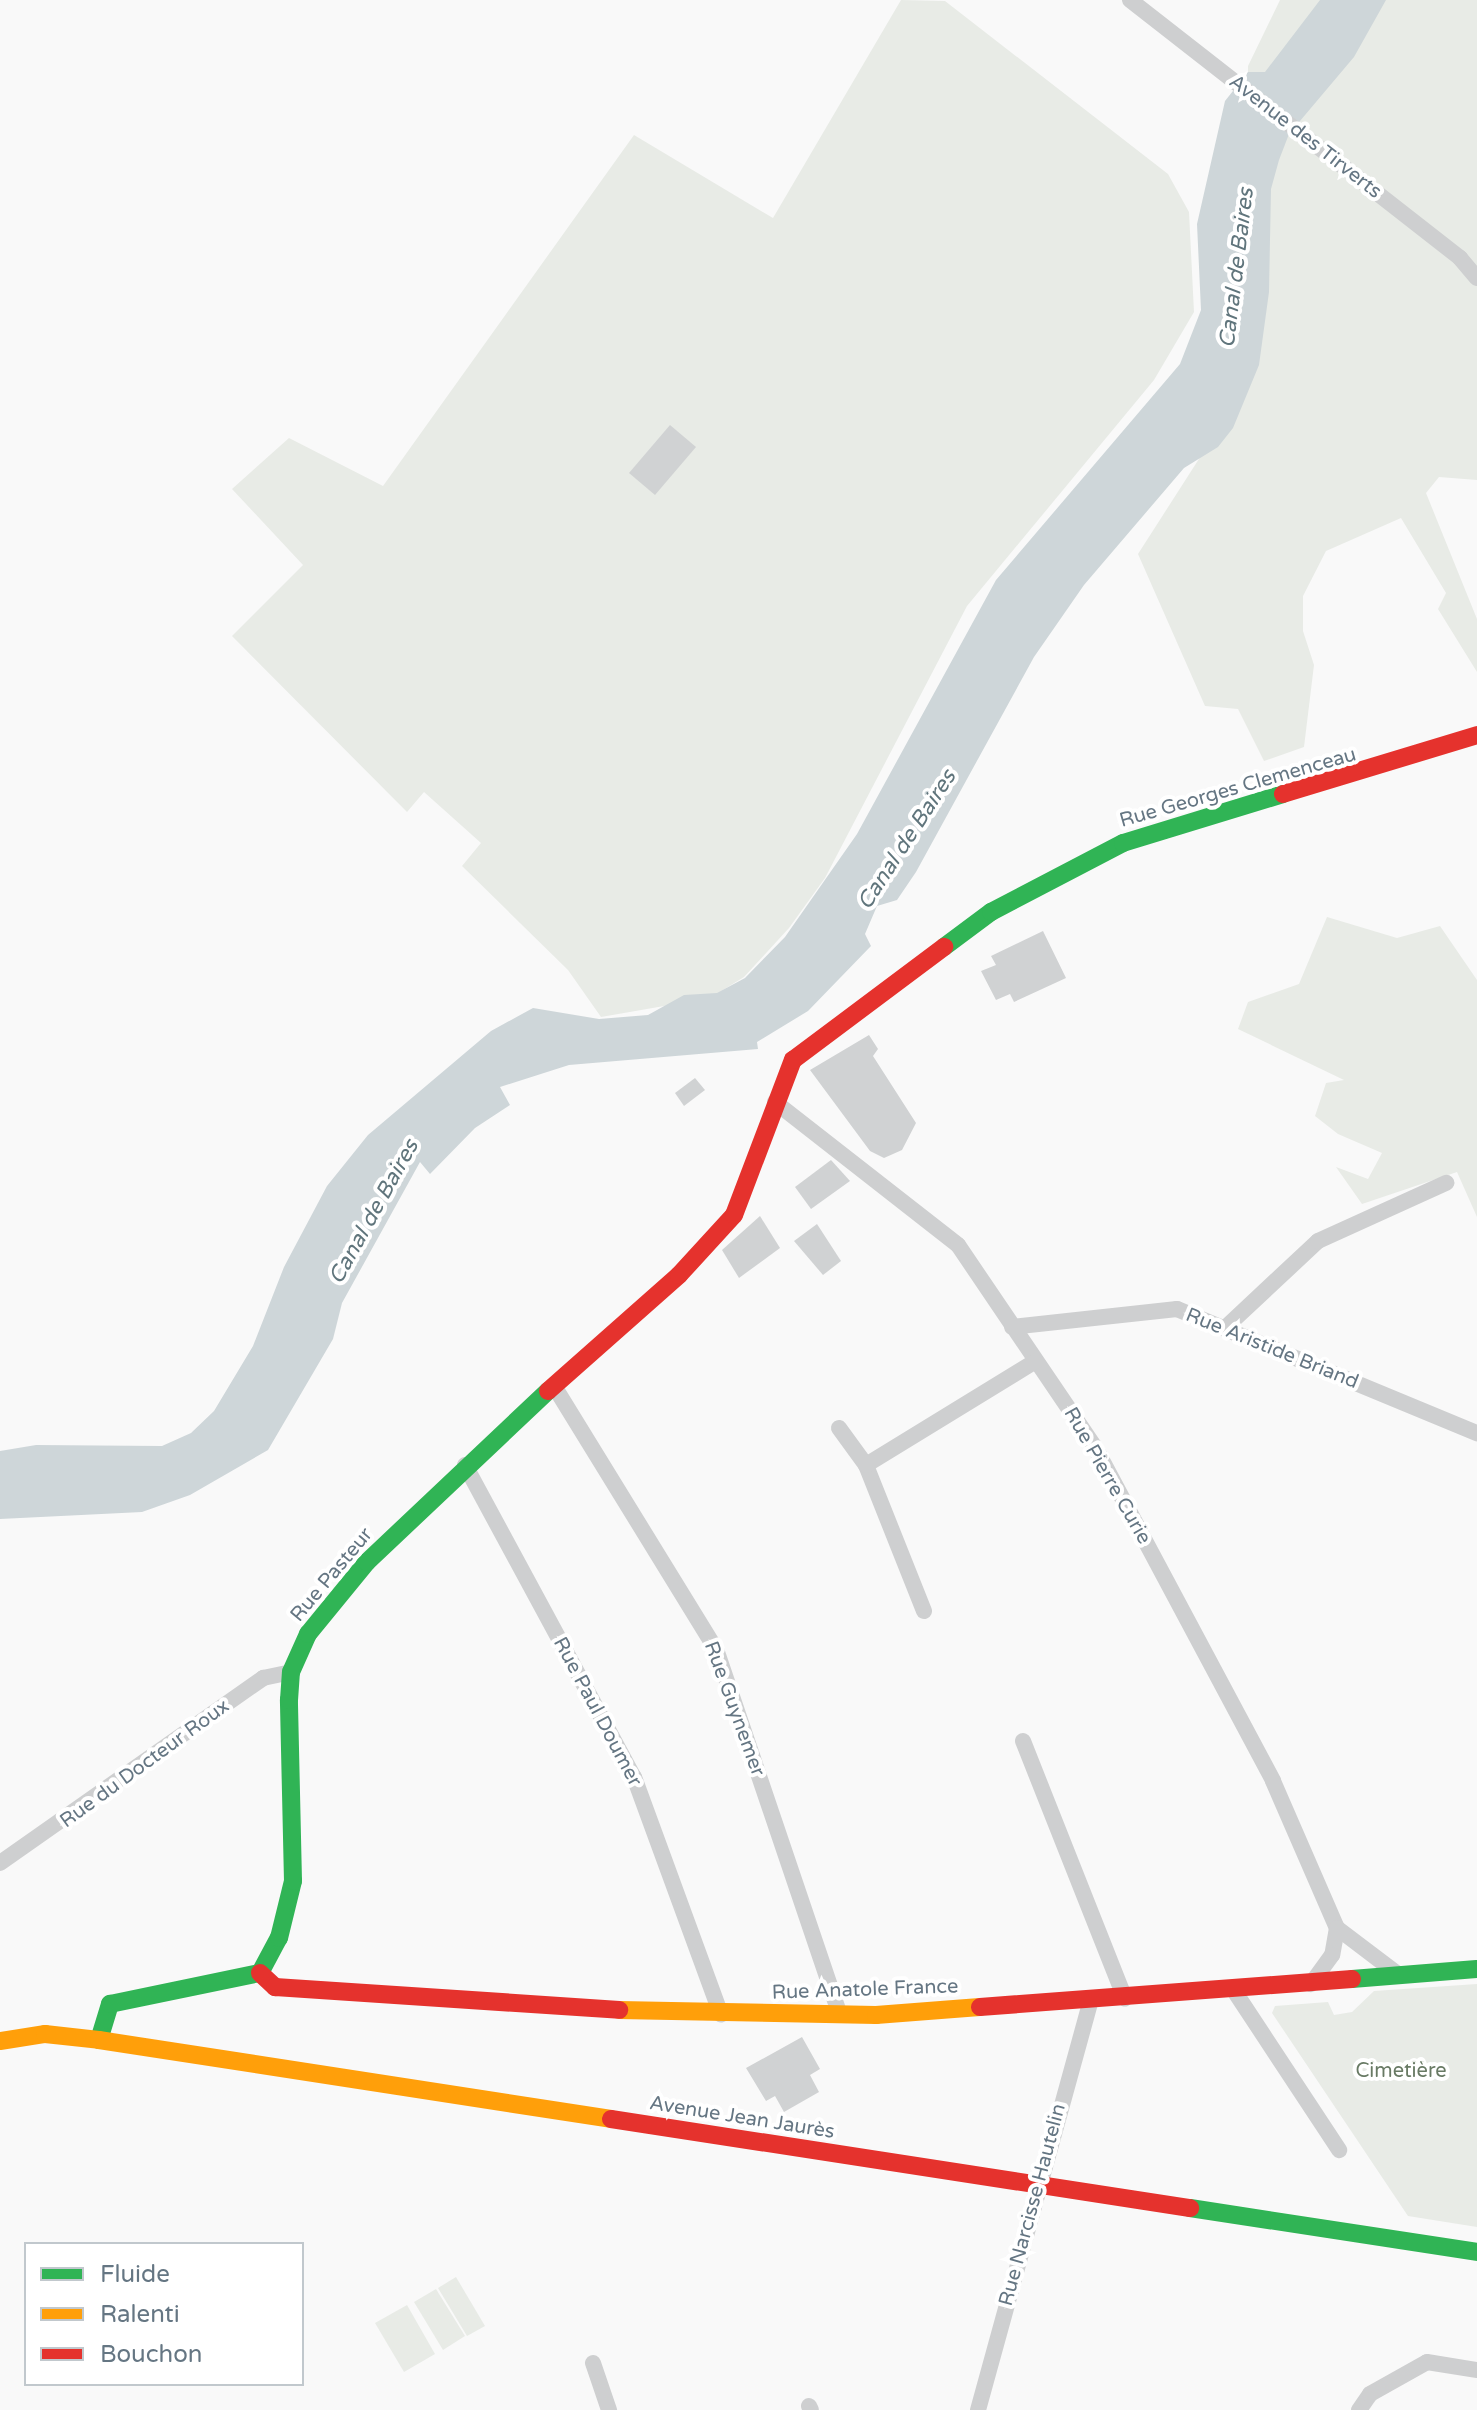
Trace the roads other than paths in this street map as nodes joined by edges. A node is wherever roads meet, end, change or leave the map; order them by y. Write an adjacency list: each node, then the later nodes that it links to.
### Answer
1 (1130, 0): 2 (street, Avenue des Tirverts)
2 (1477, 278)
3 (1477, 735): 4 (main road, Rue Georges Clemenceau)
4 (788, 1069): 5 (main road, Rue Pasteur)
5 (775, 1102): 7 (street, Rue Pierre Curie); 10 (main road, Rue Pasteur)
6 (1446, 1183): 8 (street)
7 (1012, 1327): 8 (street, Rue Aristide Briand); 9 (street, Rue Pierre Curie)
8 (1225, 1328): 12 (street, Rue Aristide Briand)
9 (1036, 1361): 14 (street); 19 (street, Rue Pierre Curie)
10 (554, 1386): 13 (main road, Rue Pasteur); 28 (street, Rue Guynemer)
11 (839, 1428): 14 (street)
12 (1477, 1433)
13 (465, 1465): 16 (main road, Rue Pasteur); 27 (street, Rue Paul Doumer)
14 (866, 1465): 15 (street)
15 (924, 1611)
16 (291, 1672): 18 (street, Rue du Docteur Roux); 21 (main road, Rue Pasteur)
17 (1023, 1741): 25 (street)
18 (0, 1863)
19 (1337, 1928): 22 (street, Rue Pierre Curie); 23 (street)
20 (1477, 1969): 22 (main road, Rue Anatole France)
21 (260, 1973): 27 (main road, Rue Anatole France); 29 (main road)
22 (1400, 1976): 23 (main road, Rue Anatole France)
23 (1311, 1984): 24 (main road, Rue Anatole France)
24 (1233, 1989): 25 (main road, Rue Anatole France); 31 (street)
25 (1125, 1998): 26 (main road, Rue Anatole France)
26 (1091, 2001): 28 (main road, Rue Anatole France); 32 (street, Rue Narcisse Hautelin)
27 (721, 2015): 28 (main road, Rue Anatole France)
28 (840, 2015)
29 (99, 2040): 30 (main road, Avenue Jean Jaurès); 32 (main road, Avenue Jean Jaurès)
30 (0, 2041)
31 (1339, 2150)
32 (1037, 2185): 33 (main road, Avenue Jean Jaurès); 37 (street, Rue Narcisse Hautelin)
33 (1477, 2252)
34 (593, 2363): 36 (street)
35 (1477, 2370): 38 (street)
36 (609, 2410)
37 (978, 2410)
38 (1359, 2410)

